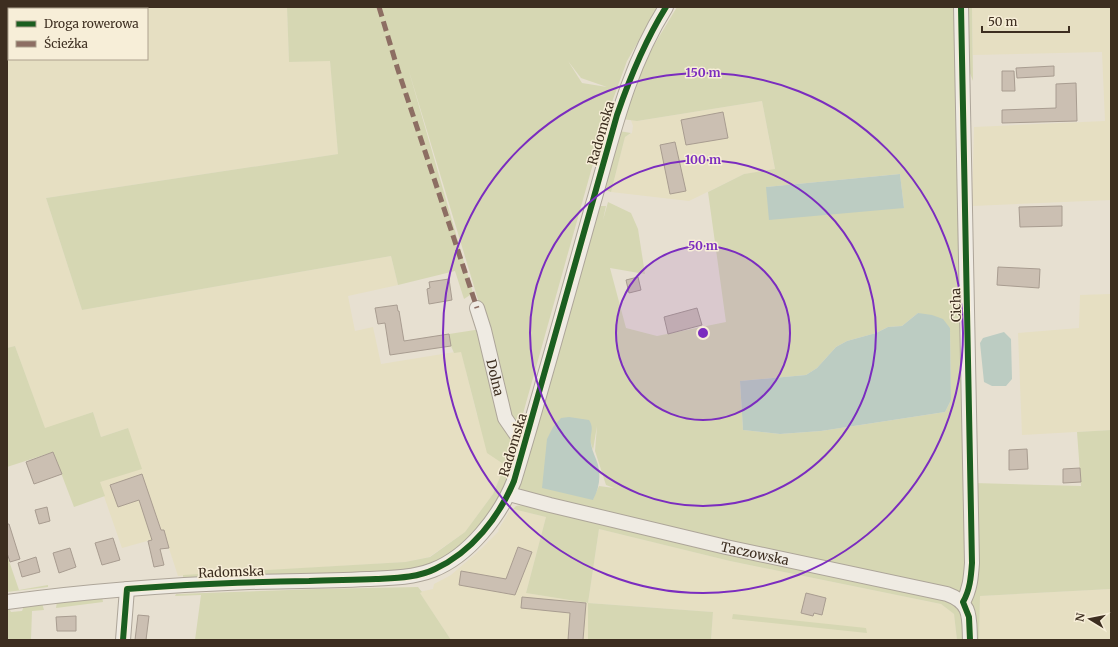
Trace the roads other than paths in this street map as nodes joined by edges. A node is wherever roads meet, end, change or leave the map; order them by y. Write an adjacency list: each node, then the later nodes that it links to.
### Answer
1 (666, 7): 4 (street, Radomska)
2 (961, 7): 8 (street, Cicha)
3 (477, 308): 4 (street, Dolna)
4 (526, 439): 5 (street, Radomska)
5 (508, 494): 6 (street, Radomska); 8 (street, Taczowska)
6 (127, 589): 7 (street, Radomska); 9 (street)
7 (7, 602)
8 (963, 602): 10 (street)
9 (123, 640)
10 (970, 640)

